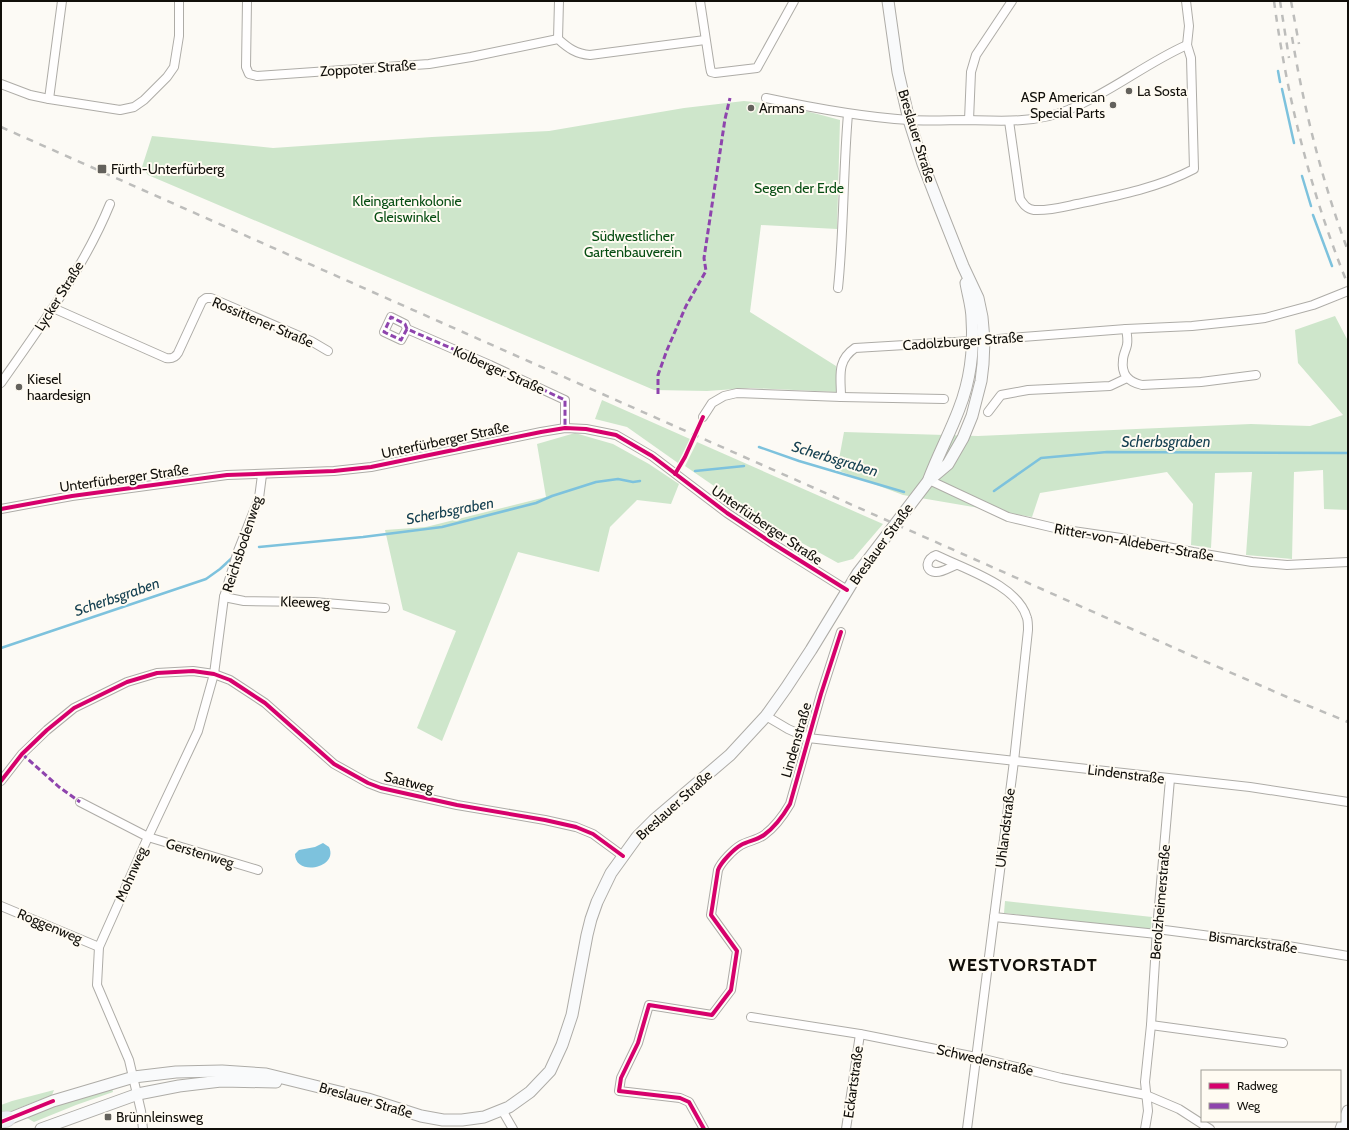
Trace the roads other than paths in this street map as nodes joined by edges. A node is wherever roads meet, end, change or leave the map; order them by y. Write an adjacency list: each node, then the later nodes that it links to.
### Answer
1 (62, 1): 15 (street)
2 (179, 1): 15 (street)
3 (248, 1): 10 (street, Zoppoter Straße)
4 (559, 1): 10 (street)
5 (700, 1): 11 (street)
6 (794, 1): 11 (street)
7 (888, 1): 17 (main road, Breslauer Straße)
8 (1012, 1): 18 (street)
9 (1186, 1): 12 (street)
10 (558, 39): 11 (street)
11 (705, 40)
12 (1187, 45): 19 (street); 19 (street)
13 (1, 84): 15 (street)
14 (766, 98): 16 (street)
15 (49, 99)
16 (848, 114): 17 (street); 22 (street)
17 (909, 120): 18 (street); 21 (main road, Breslauer Straße)
18 (969, 120): 19 (street)
19 (1009, 121)
20 (110, 204): 24 (street, Lycker Straße)
21 (963, 266): 27 (main road, Breslauer Straße); 28 (main road, Breslauer Straße)
22 (838, 288)
23 (1348, 292): 26 (street, Cadolzburger Straße)
24 (53, 308): 29 (street, Rossittener Straße); 32 (street, Lycker Straße)
25 (408, 329): 37 (street, Kolberger Straße)
26 (1126, 329): 27 (street, Cadolzburger Straße); 31 (street)
27 (984, 340): 28 (street, Cadolzburger Straße); 39 (main road, Breslauer Straße)
28 (972, 341): 33 (street, Cadolzburger Straße); 39 (main road, Breslauer Straße)
29 (328, 351)
30 (1256, 375): 31 (street)
31 (1127, 378): 35 (street)
32 (1, 383)
33 (842, 398): 34 (street); 36 (street)
34 (944, 399)
35 (988, 412)
36 (703, 417)
37 (565, 428): 38 (street, Unterfürberger Straße); 43 (street, Unterfürberger Straße)
38 (262, 475): 40 (street, Unterfürberger Straße); 44 (street, Reichsbodenweg)
39 (929, 480): 41 (street, Ritter-von-Aldebert-Straße); 43 (main road, Breslauer Straße)
40 (1, 509)
41 (1348, 562)
42 (956, 565): 50 (street, Uhlandstraße)
43 (847, 590): 48 (main road, Breslauer Straße)
44 (224, 597): 45 (street, Kleeweg); 47 (street, Reichsbodenweg)
45 (385, 608)
46 (840, 632): 49 (street, Lindenstraße)
47 (214, 674): 52 (street); 55 (street, Mohnweg); 56 (street, Saatweg)
48 (766, 716): 49 (street, Lindenstraße); 56 (main road, Breslauer Straße)
49 (808, 738): 50 (street, Lindenstraße); 78 (street, Lindenstraße)
50 (1014, 760): 51 (street, Lindenstraße); 59 (street, Uhlandstraße)
51 (1170, 779): 54 (street, Lindenstraße); 60 (street, Berolzheimerstraße)
52 (1, 781)
53 (80, 802): 55 (street, Gerstenweg)
54 (1348, 802)
55 (148, 837): 57 (street, Gerstenweg); 61 (street, Mohnweg)
56 (623, 856): 72 (main road, Breslauer Straße)
57 (258, 870)
58 (1, 906): 61 (street, Roggenweg)
59 (994, 917): 60 (street, Bismarckstraße); 67 (street, Uhlandstraße)
60 (1157, 932): 62 (street, Bismarckstraße); 64 (street, Berolzheimerstraße)
61 (99, 947): 68 (street, Mohnweg)
62 (1348, 956)
63 (751, 1017): 65 (street, Schwedenstraße)
64 (1151, 1025): 66 (street); 71 (street, Berolzheimerstraße)
65 (860, 1034): 67 (street, Schwedenstraße); 79 (street, Eckartstraße)
66 (1283, 1043)
67 (976, 1057): 71 (street, Schwedenstraße); 80 (street, Uhlandstraße)
68 (134, 1078): 69 (main road, Breslauer Straße); 70 (street); 74 (main road, Breslauer Straße)
69 (312, 1085): 70 (main road, Breslauer Straße); 72 (main road, Breslauer Straße)
70 (138, 1094): 75 (main road, Breslauer Straße); 76 (street)
71 (1146, 1096): 81 (street, Berolzheimerstraße); 82 (street, Schwedenstraße)
72 (502, 1110): 77 (street)
73 (1348, 1112): 83 (main road)
74 (3, 1121)
75 (41, 1129)
76 (143, 1129)
77 (513, 1129)
78 (704, 1129)
79 (846, 1129)
80 (967, 1129)
81 (1145, 1129)
82 (1210, 1129)
83 (1340, 1129)

